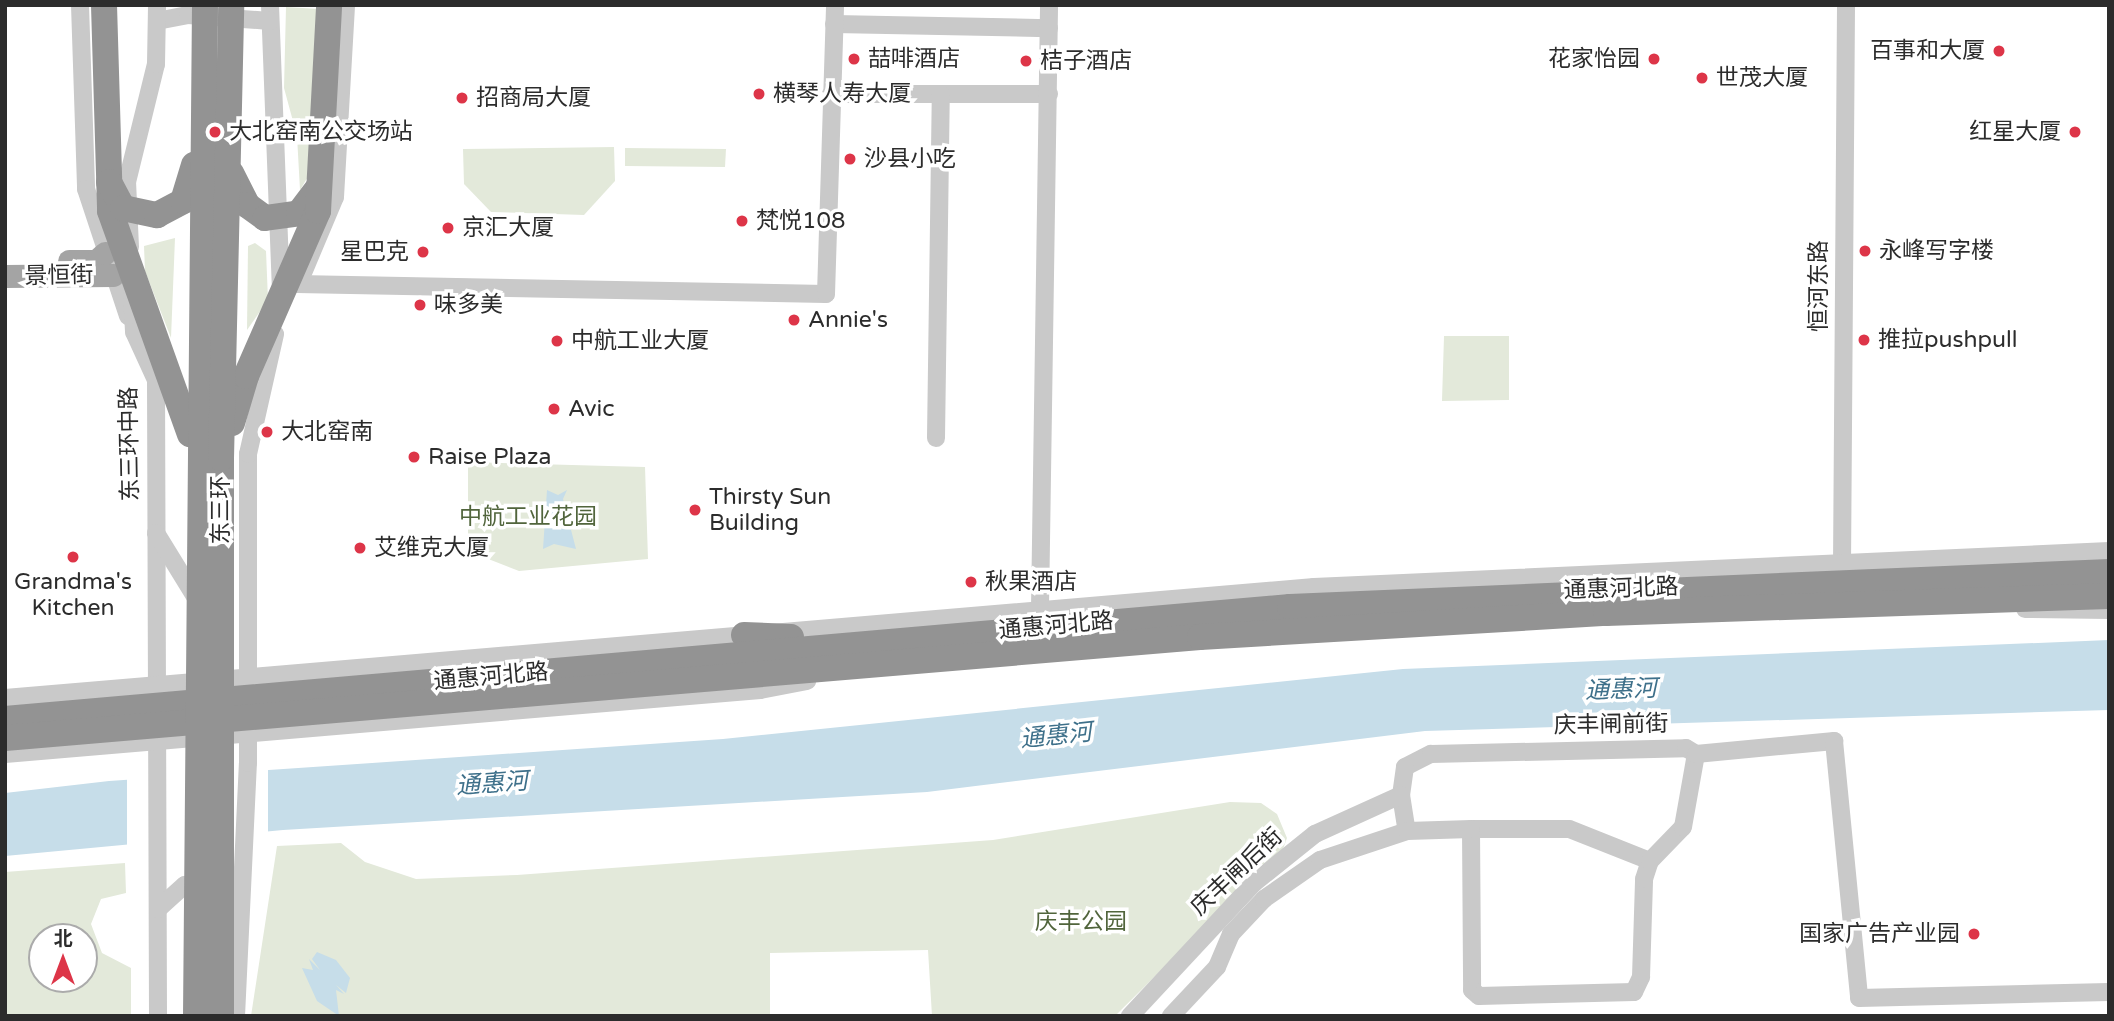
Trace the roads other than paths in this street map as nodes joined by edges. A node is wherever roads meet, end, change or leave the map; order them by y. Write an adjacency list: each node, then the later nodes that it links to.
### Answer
1 (80, 5): 21 (street)
2 (104, 5): 19 (highway)
3 (205, 5): 17 (highway, 东三环)
4 (231, 5): 18 (highway, 东三环)
5 (329, 5): 20 (highway)
6 (346, 5): 25 (street)
7 (835, 5): 12 (street)
8 (1049, 5): 13 (street)
9 (1846, 5): 33 (street, 恒河东路)
10 (157, 13): 11 (street); 27 (street, 东三环中路)
11 (270, 13): 26 (street)
12 (834, 24): 13 (street); 14 (street)
13 (1049, 28): 16 (street)
14 (831, 94): 15 (street); 25 (street)
15 (941, 94): 16 (street); 28 (street)
16 (1049, 94): 40 (street)
17 (203, 126): 19 (highway); 29 (highway, 东三环)
18 (227, 152): 20 (highway); 29 (highway, 东三环)
19 (108, 180): 29 (highway)
20 (323, 180): 29 (highway)
21 (105, 253): 22 (main road, 景恒街); 23 (street)
22 (5, 261)
23 (113, 275): 24 (main road, 景恒街); 27 (street)
24 (5, 276)
25 (297, 284): 26 (street)
26 (281, 313): 44 (street)
27 (134, 332): 30 (street, 东三环中路)
28 (936, 438)
29 (209, 456): 64 (highway, 东三环); 65 (highway, 东三环)
30 (156, 533): 45 (street); 46 (street, 东三环中路)
31 (2109, 551): 32 (street, 通惠河北路)
32 (1969, 559): 33 (street, 通惠河北路); 36 (highway)
33 (1842, 566): 34 (street, 通惠河北路)
34 (1713, 571): 37 (highway); 40 (street, 通惠河北路)
35 (2109, 572): 36 (highway, 通惠河北路)
36 (2067, 575): 37 (highway, 通惠河北路)
37 (1525, 592): 42 (highway, 通惠河北路)
38 (2109, 596): 39 (highway, 通惠河北路)
39 (1973, 604): 41 (street, 通惠河北路); 43 (highway, 通惠河北路)
40 (1040, 608): 42 (street, 通惠河北路)
41 (2109, 610)
42 (754, 655): 43 (highway, 通惠河北路); 44 (street, 通惠河北路); 48 (highway, 通惠河北路); 51 (highway, 通惠河北路)
43 (871, 668): 49 (street, 通惠河北路)
44 (247, 678): 45 (street, 通惠河北路); 49 (street)
45 (205, 681): 46 (street, 通惠河北路); 50 (street)
46 (153, 687): 47 (street, 通惠河北路); 52 (street, 东三环中路)
47 (5, 698)
48 (5, 719)
49 (248, 731): 50 (street, 通惠河北路); 60 (street)
50 (207, 735): 52 (street, 通惠河北路); 59 (street)
51 (5, 738)
52 (155, 741): 53 (street, 通惠河北路); 61 (street, 东三环中路)
53 (5, 754)
54 (1696, 754): 55 (street, 庆丰闸前街); 58 (street); 62 (street, 庆丰闸前街)
55 (1401, 795): 57 (street); 67 (street, 庆丰闸后街)
56 (1471, 829): 57 (street); 58 (street); 58 (street)
57 (1407, 831): 68 (street)
58 (1650, 861)
59 (206, 875): 60 (street); 61 (street)
60 (242, 898): 66 (street)
61 (158, 909): 63 (street)
62 (2109, 992)
63 (158, 1016)
64 (196, 1016)
65 (221, 1016)
66 (236, 1016)
67 (1130, 1016)
68 (1171, 1016)

